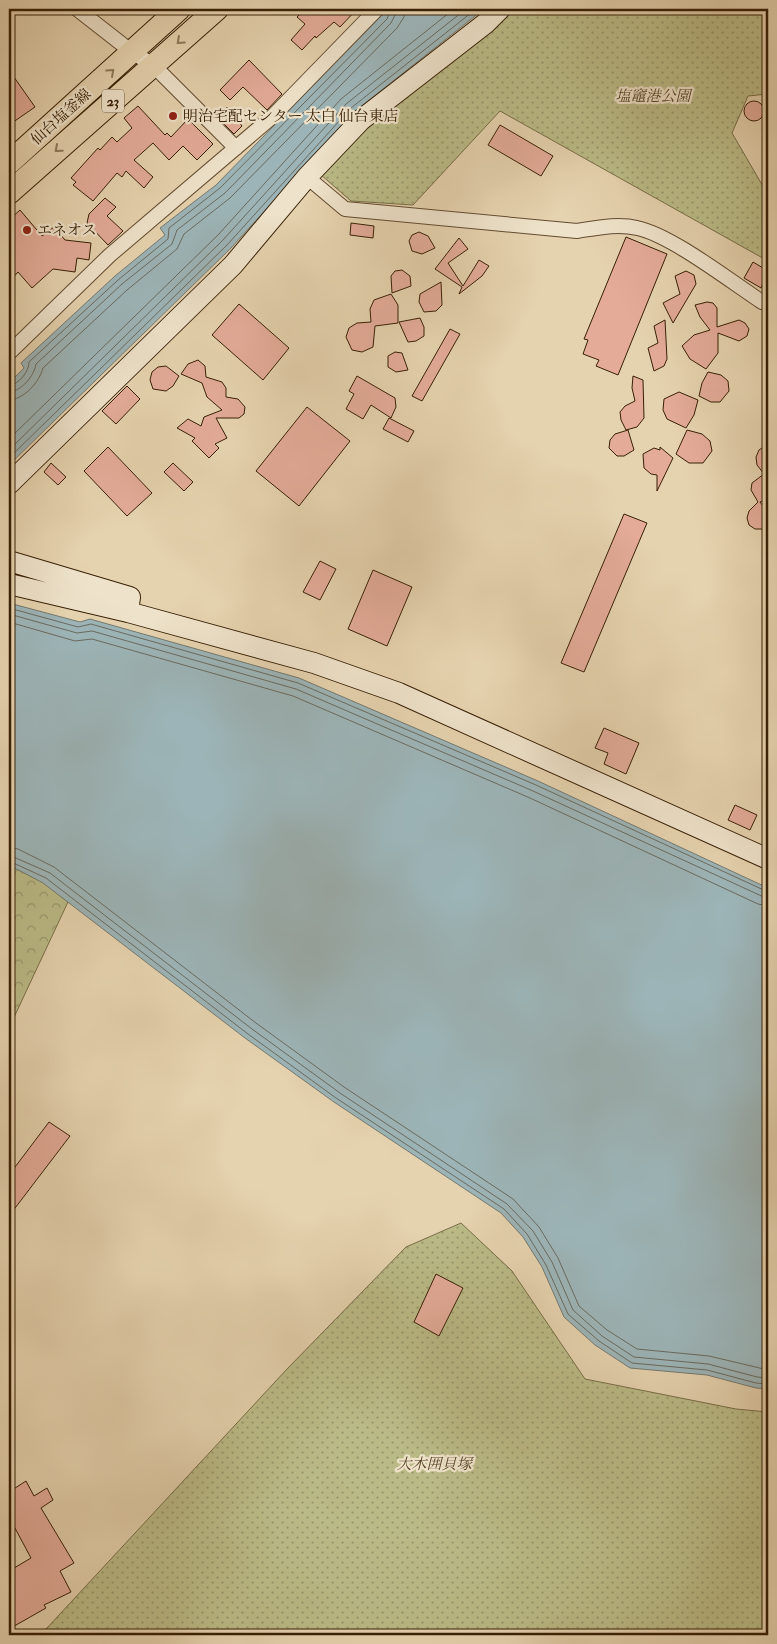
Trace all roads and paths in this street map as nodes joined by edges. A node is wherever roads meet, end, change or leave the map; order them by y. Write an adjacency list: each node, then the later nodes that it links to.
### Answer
1 (77, 9): 6 (street)
2 (179, 9): 6 (main road, 仙台塩釜線 / 23)
3 (217, 9): 7 (main road, 仙台塩釜線 / 23, one-way to 7)
4 (377, 9): 8 (street)
5 (500, 9): 10 (street)
6 (132, 52): 7 (street); 9 (main road, 仙台塩釜線 / 23, one-way to 6)
7 (153, 65): 8 (street); 11 (main road, 仙台塩釜線 / 23, one-way to 11)
8 (236, 148): 13 (street)
9 (9, 163)
10 (306, 177): 12 (street); 14 (street)
11 (9, 193)
12 (768, 303)
13 (9, 353)
14 (9, 484)
15 (9, 560): 17 (street)
16 (9, 584): 17 (street)
17 (128, 612): 18 (street)
18 (768, 859)

